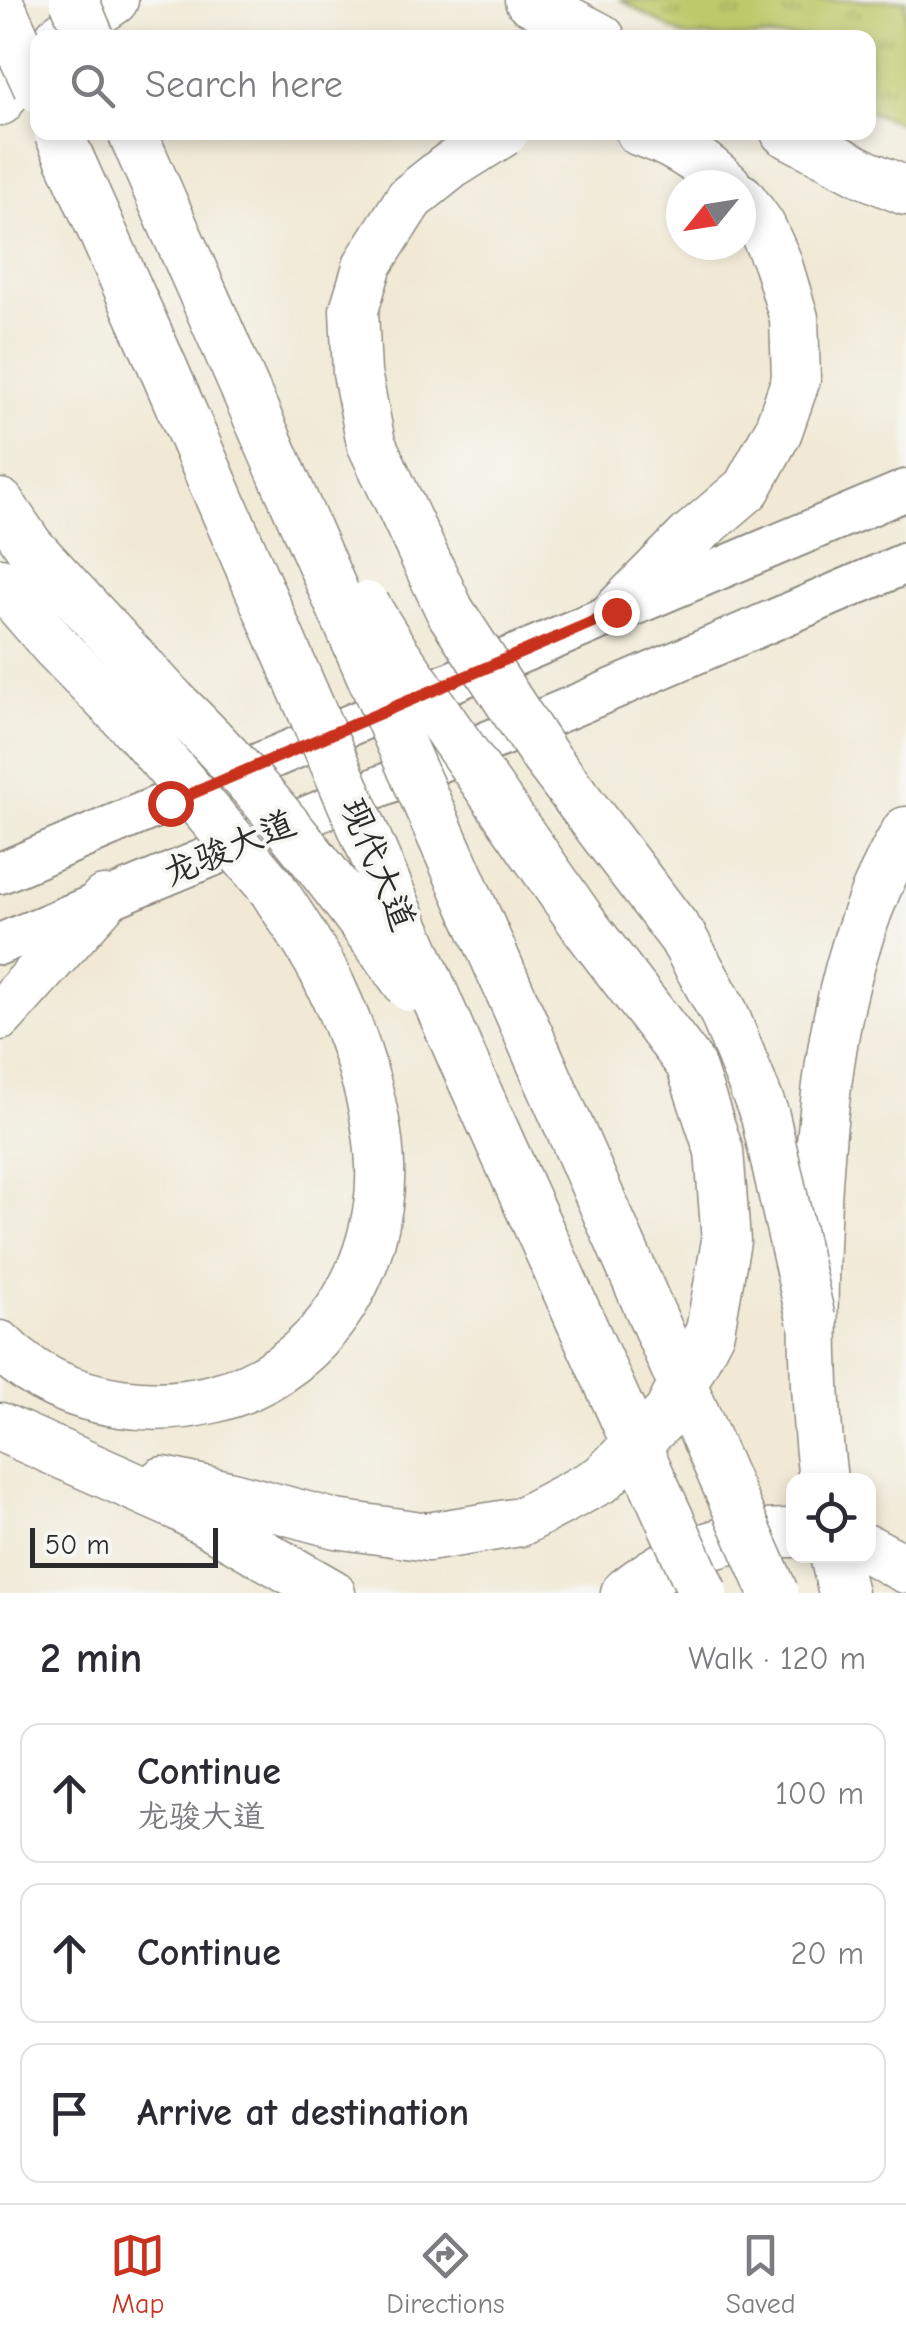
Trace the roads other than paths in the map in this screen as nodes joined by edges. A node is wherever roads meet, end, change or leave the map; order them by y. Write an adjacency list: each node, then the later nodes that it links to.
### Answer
1 (74, 0): 6 (highway, bridge)
2 (114, 0): 5 (highway)
3 (529, 0): 7 (highway)
4 (0, 5): 9 (highway, bridge)
5 (71, 30)
6 (87, 30)
7 (586, 30)
8 (30, 63): 10 (highway)
9 (30, 71)
10 (0, 100)
11 (62, 140): 31 (highway, 现代大道, bridge)
12 (136, 140): 19 (highway, 现代大道, bridge)
13 (491, 140): 32 (highway, bridge)
14 (664, 140): 16 (highway)
15 (800, 140): 17 (highway)
16 (708, 170)
17 (906, 191)
18 (756, 219): 24 (highway)
19 (266, 438): 35 (highway, bridge); 44 (highway, 现代大道, bridge)
20 (906, 490): 24 (main road, 龙骏大道)
21 (0, 503): 25 (highway)
22 (906, 563): 28 (main road, 龙骏大道)
23 (0, 582): 25 (highway)
24 (616, 612): 27 (main road, 龙骏大道)
25 (157, 718): 31 (highway, bridge); 33 (highway, bridge)
26 (906, 830): 32 (highway, bridge)
27 (0, 873)
28 (104, 900): 29 (main road, 龙骏大道); 30 (highway)
29 (0, 944)
30 (0, 1016)
31 (462, 1058): 43 (highway, 现代大道, bridge)
32 (811, 1320): 36 (highway)
33 (0, 1345)
34 (0, 1427): 35 (highway)
35 (81, 1464): 41 (highway)
36 (821, 1473)
37 (786, 1533): 42 (highway)
38 (876, 1553): 40 (highway)
39 (836, 1563): 45 (highway)
40 (906, 1569)
41 (330, 1593)
42 (624, 1593)
43 (703, 1593)
44 (774, 1593)
45 (843, 1593)

